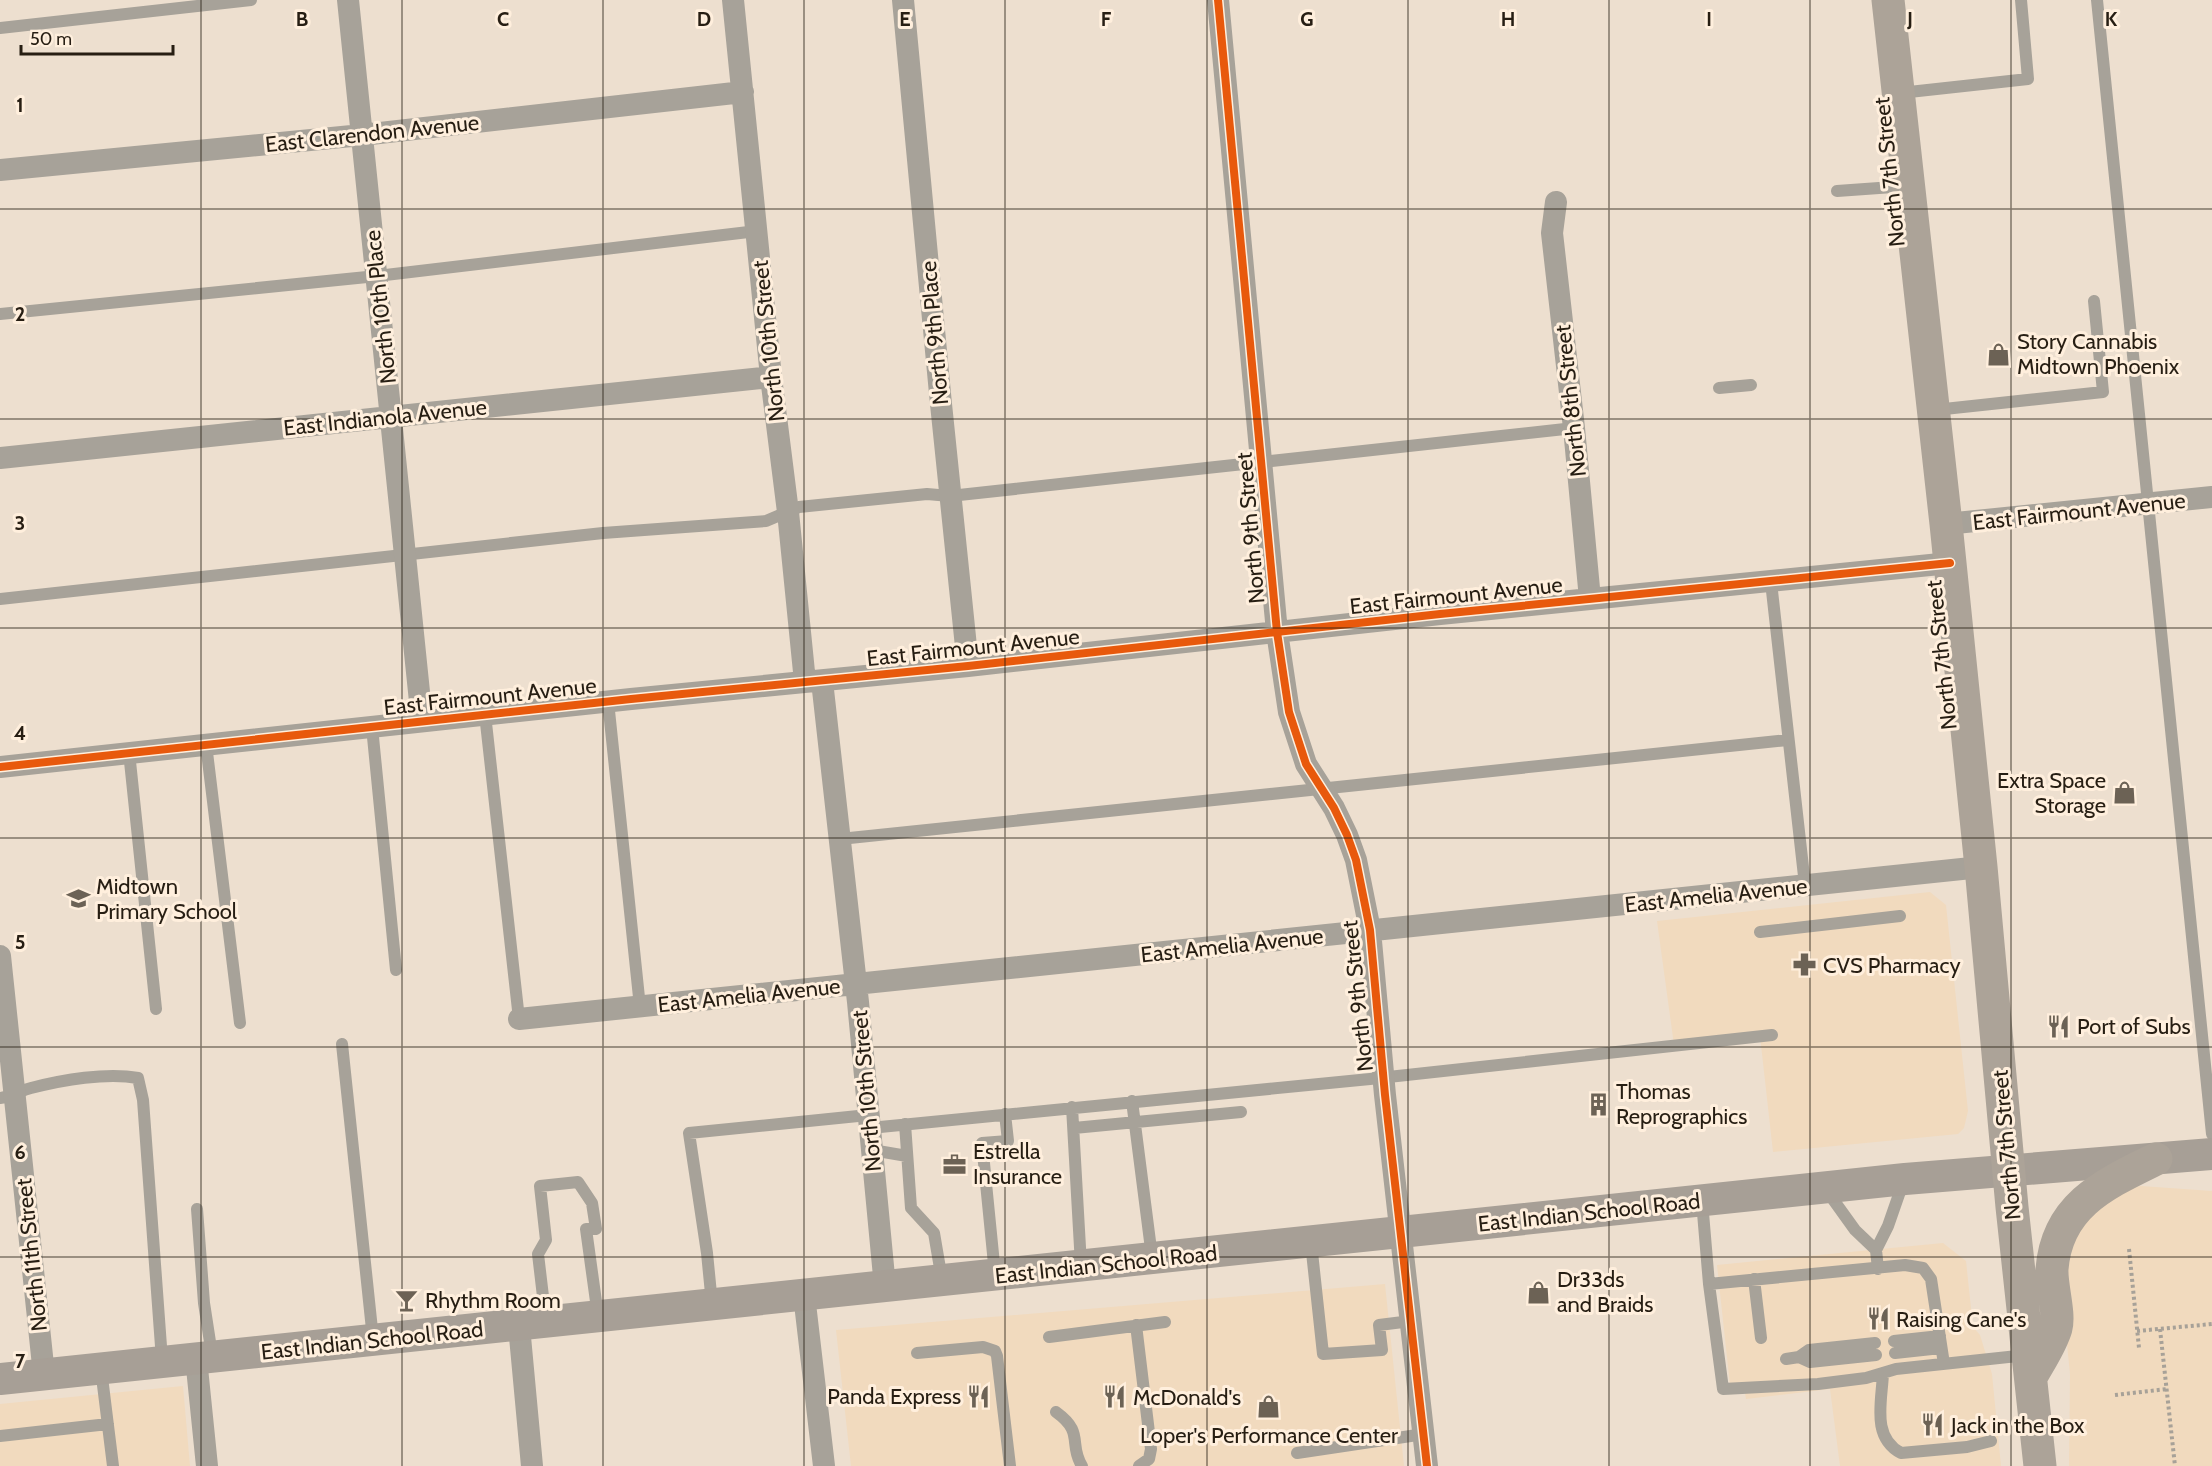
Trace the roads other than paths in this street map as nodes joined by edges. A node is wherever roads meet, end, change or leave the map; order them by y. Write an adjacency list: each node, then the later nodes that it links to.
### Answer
1 (251, 0): 9 (lane)
2 (348, 0): 12 (street, North 10th Place)
3 (733, 0): 10 (street, North 10th Street)
4 (903, 0): 29 (street, North 9th Place)
5 (1218, 0): 28 (street, North 9th Street)
6 (1887, 0): 11 (main road, North 7th Street)
7 (2021, 0): 11 (lane)
8 (2097, 0): 31 (lane)
9 (0, 28)
10 (743, 92): 12 (street, East Clarendon Avenue); 17 (street, North 10th Street)
11 (1898, 93): 14 (main road, North 7th Street)
12 (362, 135): 13 (street, East Clarendon Avenue); 18 (street, North 10th Place)
13 (0, 170)
14 (1908, 186): 15 (lane); 24 (main road, North 7th Street)
15 (1837, 191)
16 (1556, 202): 26 (street, North 8th Street)
17 (757, 231): 18 (lane); 21 (street, North 10th Street)
18 (377, 276): 20 (lane); 25 (street, North 10th Place)
19 (2094, 301): 24 (lane)
20 (0, 314)
21 (771, 377): 25 (street, East Indianola Avenue); 32 (street, North 10th Street)
22 (1751, 385): 23 (lane)
23 (1719, 388)
24 (1933, 410): 33 (main road, North 7th Street)
25 (391, 417): 27 (street, East Indianola Avenue); 34 (street, North 10th Place)
26 (1574, 428): 28 (lane); 38 (street, North 8th Street)
27 (0, 458)
28 (1262, 462): 29 (lane); 39 (street, North 9th Street)
29 (950, 496): 32 (lane); 40 (street, North 9th Place)
30 (2212, 497): 31 (street, East Fairmount Avenue)
31 (2150, 504): 33 (street, East Fairmount Avenue); 76 (lane)
32 (788, 512): 34 (lane); 41 (street, North 10th Street)
33 (1946, 524): 35 (main road, North 7th Street)
34 (405, 554): 37 (lane); 44 (street, North 10th Place)
35 (1950, 563): 36 (street, East Fairmount Avenue); 52 (main road, North 7th Street)
36 (1771, 582): 38 (street, East Fairmount Avenue); 46 (lane)
37 (0, 599)
38 (1590, 599): 39 (street, East Fairmount Avenue)
39 (1277, 632): 40 (street, East Fairmount Avenue); 50 (street, North 9th Street)
40 (968, 666): 41 (street, East Fairmount Avenue)
41 (814, 681): 42 (street, East Fairmount Avenue); 51 (street, North 10th Street)
42 (608, 701): 43 (street, East Fairmount Avenue); 60 (lane)
43 (485, 714): 44 (street, East Fairmount Avenue); 62 (lane)
44 (422, 721): 45 (street, East Fairmount Avenue)
45 (372, 726): 47 (street, East Fairmount Avenue); 58 (lane)
46 (1788, 740): 50 (lane); 53 (lane)
47 (206, 744): 48 (street, East Fairmount Avenue); 63 (lane)
48 (129, 752): 49 (street, East Fairmount Avenue); 61 (lane)
49 (0, 767)
50 (1322, 789): 51 (lane); 55 (street, North 9th Street)
51 (840, 839): 59 (street, North 10th Street)
52 (1981, 867): 53 (street, East Amelia Avenue); 80 (main road, North 7th Street)
53 (1805, 885): 55 (street, East Amelia Avenue)
54 (1900, 916): 56 (lane)
55 (1370, 930): 59 (street, East Amelia Avenue); 66 (street, North 9th Street)
56 (1760, 932)
57 (0, 956): 67 (street, North 11th Street)
58 (396, 970)
59 (856, 984): 60 (street, East Amelia Avenue); 75 (street, North 10th Street)
60 (640, 1006): 62 (street, East Amelia Avenue)
61 (156, 1009)
62 (519, 1019)
63 (240, 1023)
64 (1772, 1035): 66 (lane)
65 (342, 1044): 105 (lane)
66 (1384, 1077): 68 (lane); 85 (street, North 9th Street)
67 (7, 1097): 112 (lane); 117 (street, North 11th Street)
68 (1132, 1101): 69 (lane); 72 (lane)
69 (1072, 1107): 71 (lane); 74 (lane)
70 (1241, 1112): 72 (lane)
71 (1005, 1114): 73 (lane); 91 (lane)
72 (1135, 1122): 74 (lane); 88 (lane)
73 (905, 1124): 75 (lane); 78 (lane)
74 (1074, 1128): 89 (lane)
75 (870, 1131): 78 (lane); 95 (street, North 10th Street); 97 (lane)
76 (2212, 1134)
77 (2212, 1154): 79 (main road, East Indian School Road)
78 (907, 1156): 93 (lane)
79 (2156, 1159): 80 (main road, East Indian School Road); 114 (main road)
80 (2008, 1170): 81 (main road, East Indian School Road); 114 (main road, North 7th Street)
81 (1905, 1179): 82 (main road, East Indian School Road); 87 (lane)
82 (1825, 1187): 83 (main road, East Indian School Road); 87 (lane)
83 (1702, 1200): 85 (main road, East Indian School Road); 94 (lane)
84 (197, 1209): 110 (lane)
85 (1401, 1232): 86 (main road, East Indian School Road); 99 (street, North 9th Street)
86 (1311, 1242): 88 (main road, East Indian School Road); 99 (lane)
87 (1876, 1250): 90 (lane)
88 (1152, 1258): 89 (main road, East Indian School Road)
89 (1081, 1266): 91 (main road, East Indian School Road)
90 (1878, 1269): 92 (lane); 106 (lane)
91 (996, 1275): 93 (main road, East Indian School Road)
92 (1754, 1279): 94 (lane); 104 (lane)
93 (942, 1281): 95 (main road, East Indian School Road)
94 (1709, 1284): 116 (lane)
95 (885, 1287): 96 (main road, East Indian School Road)
96 (804, 1295): 97 (main road, East Indian School Road); 128 (street)
97 (712, 1305): 98 (main road, East Indian School Road)
98 (598, 1317): 101 (main road, East Indian School Road); 101 (lane)
99 (1411, 1321): 121 (street, North 9th Street)
100 (1165, 1322): 102 (lane)
101 (532, 1324): 105 (main road, East Indian School Road); 127 (street)
102 (1136, 1325): 103 (lane); 131 (lane)
103 (1048, 1337)
104 (1761, 1338)
105 (374, 1340): 110 (main road, East Indian School Road)
106 (1941, 1342): 107 (lane); 113 (lane)
107 (1894, 1347)
108 (1876, 1349): 111 (lane)
109 (917, 1353): 129 (lane)
110 (204, 1357): 112 (main road, East Indian School Road); 126 (street)
111 (1792, 1358)
112 (162, 1362): 115 (main road, East Indian School Road)
113 (1944, 1364): 114 (lane); 116 (lane)
114 (2030, 1366): 133 (main road, North 7th Street)
115 (100, 1368): 117 (main road, East Indian School Road); 120 (lane)
116 (1883, 1373): 123 (lane)
117 (44, 1375): 118 (main road, East Indian School Road)
118 (0, 1379)
119 (1056, 1412): 130 (lane)
120 (108, 1424): 122 (lane); 125 (lane)
121 (1424, 1434): 124 (lane); 132 (street, North 9th Street)
122 (0, 1436)
123 (1991, 1441)
124 (1297, 1453)
125 (113, 1466)
126 (207, 1466)
127 (532, 1466)
128 (824, 1466)
129 (1010, 1466)
130 (1082, 1466)
131 (1139, 1466)
132 (1427, 1466)
133 (2040, 1466)

